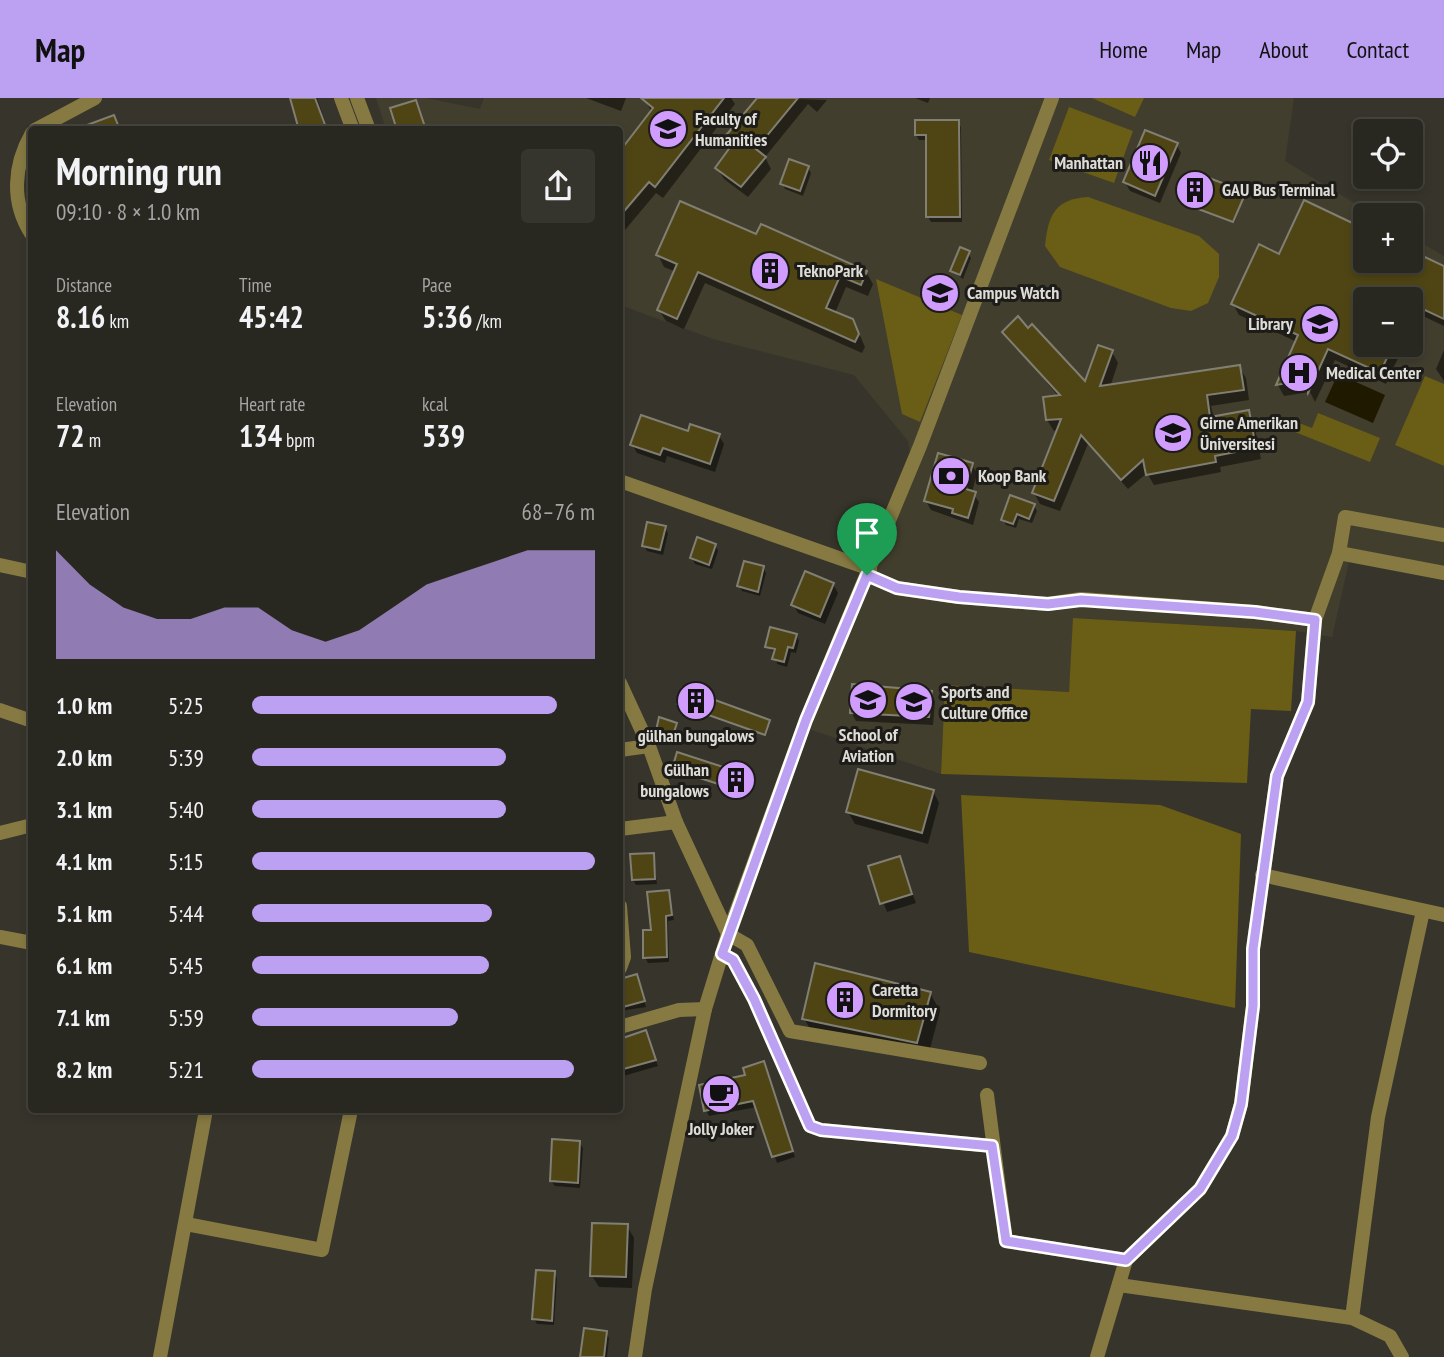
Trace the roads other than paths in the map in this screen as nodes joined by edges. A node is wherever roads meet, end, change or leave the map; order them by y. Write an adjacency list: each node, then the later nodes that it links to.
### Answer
1 (95, 98): 5 (street)
2 (341, 98): 6 (street)
3 (357, 98): 7 (street)
4 (1052, 98): 15 (street)
5 (42, 126)
6 (352, 126)
7 (368, 126)
8 (28, 140): 9 (street)
9 (28, 229)
10 (623, 482): 15 (street)
11 (1444, 535): 12 (street)
12 (1339, 553): 16 (street); 17 (street)
13 (0, 565): 14 (street)
14 (28, 571)
15 (869, 572): 17 (street); 30 (street)
16 (1444, 573)
17 (1315, 620): 27 (street)
18 (623, 690): 21 (street)
19 (0, 710): 20 (street)
20 (28, 720)
21 (649, 746): 22 (street); 23 (street)
22 (623, 750)
23 (676, 822): 25 (street); 30 (street)
24 (28, 826): 26 (street)
25 (623, 829)
26 (0, 833)
27 (1262, 875): 28 (street); 42 (street)
28 (1423, 911): 29 (street); 44 (street)
29 (1444, 915)
30 (728, 934): 33 (street); 36 (street)
31 (0, 937): 32 (street)
32 (28, 942)
33 (722, 954): 34 (street); 40 (street)
34 (705, 1009): 35 (street); 46 (street)
35 (623, 1026)
36 (980, 1063)
37 (986, 1095): 40 (street)
38 (205, 1113): 41 (street)
39 (350, 1113): 41 (street)
40 (992, 1146): 42 (street)
41 (186, 1224): 45 (street)
42 (1126, 1260): 43 (street)
43 (1119, 1285): 44 (street); 47 (street)
44 (1352, 1318): 48 (street)
45 (160, 1357)
46 (635, 1357)
47 (1097, 1357)
48 (1402, 1357)

